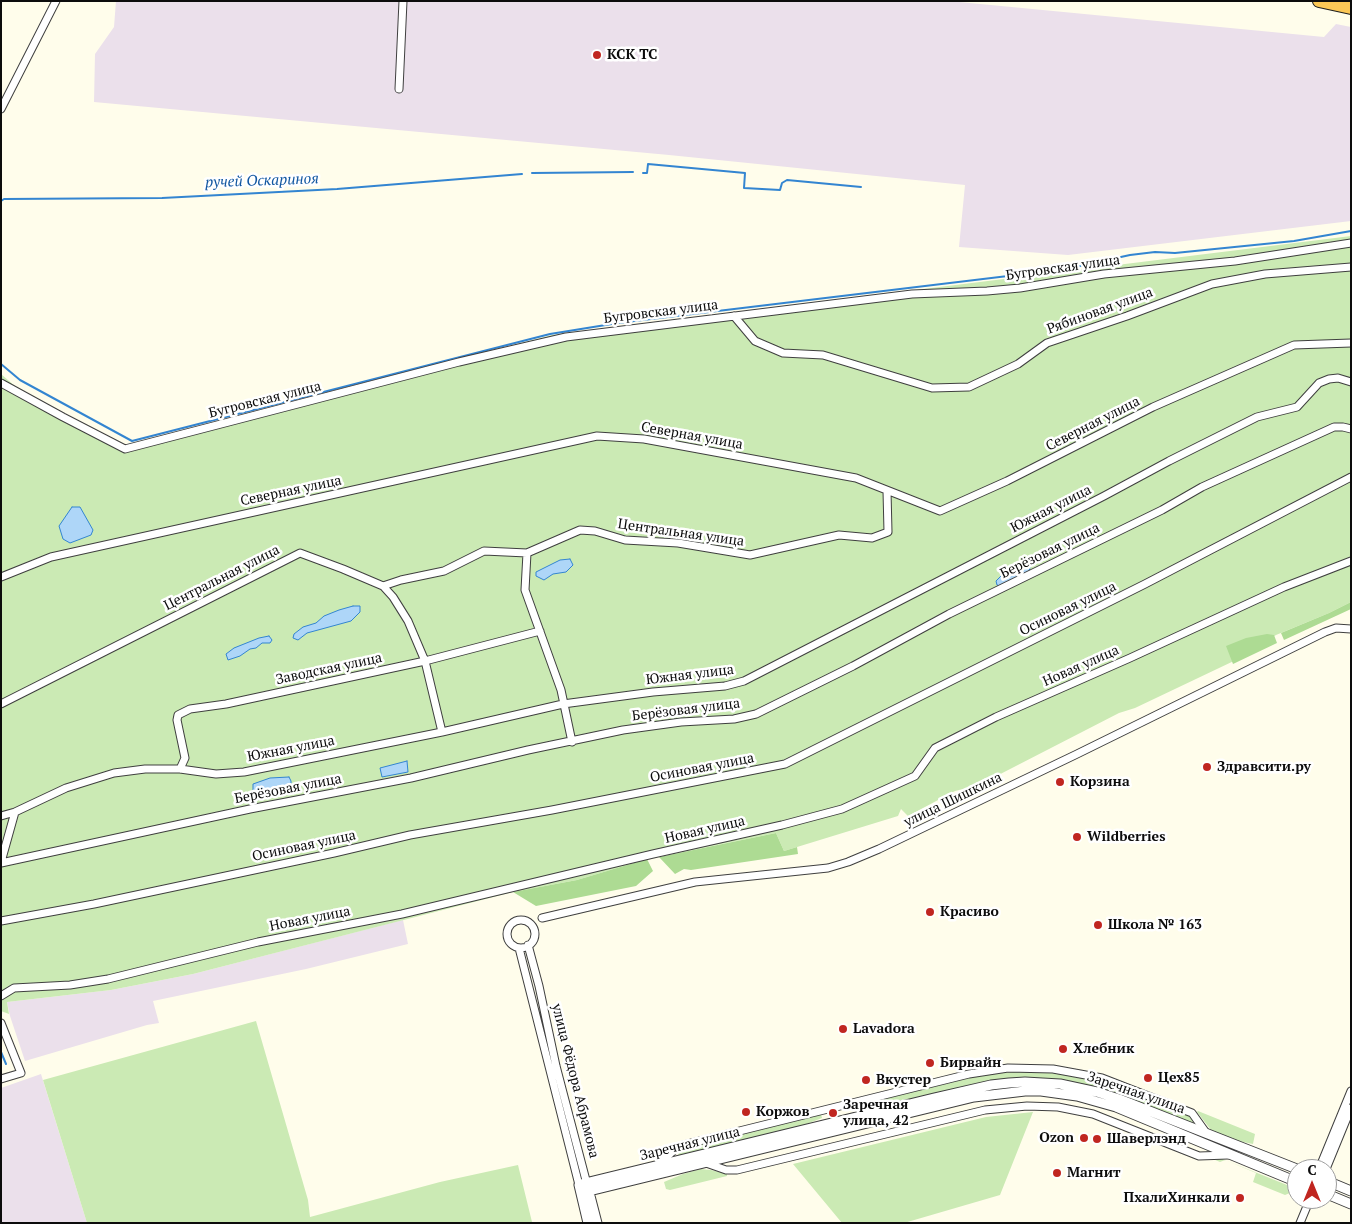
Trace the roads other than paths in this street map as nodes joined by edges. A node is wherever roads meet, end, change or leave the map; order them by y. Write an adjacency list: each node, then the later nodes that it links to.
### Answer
1 (56, 1): 6 (street)
2 (403, 1): 5 (street)
3 (1318, 1): 4 (highway)
4 (1351, 8)
5 (399, 89)
6 (1, 109)
7 (1351, 243): 9 (street, Бугровская улица)
8 (1351, 267): 9 (street, Рябиновая улица)
9 (734, 316): 12 (street, Бугровская улица)
10 (1351, 343): 15 (street, Северная улица)
11 (1351, 382): 24 (street, Южная улица)
12 (1, 383)
13 (1351, 429): 26 (street, Берёзовая улица)
14 (1351, 477): 32 (street, Осиновая улица)
15 (887, 492): 16 (street, Центральная улица); 18 (street, Северная улица)
16 (527, 553): 19 (street, Центральная улица); 21 (street)
17 (1351, 561): 35 (street, Новая улица)
18 (1, 577)
19 (383, 586): 22 (street); 23 (street, Центральная улица)
20 (1351, 629): 31 (street, улица Шишкина)
21 (540, 631): 22 (street, Заводская улица); 24 (street)
22 (425, 662): 25 (street); 27 (street, Заводская улица)
23 (1, 704)
24 (563, 704): 25 (street, Южная улица); 26 (street)
25 (442, 732): 27 (street, Южная улица)
26 (572, 742): 30 (street, Берёзовая улица)
27 (180, 769): 28 (street, Южная улица)
28 (15, 812): 29 (street, Южная улица); 30 (street)
29 (1, 816)
30 (1, 863)
31 (542, 918)
32 (1, 922)
33 (528, 946): 34 (street); 34 (street); 49 (street, улица Фёдора Абрамова)
34 (520, 948): 49 (street, улица Фёдора Абрамова)
35 (1, 996)
36 (1, 1023): 37 (street)
37 (1, 1079)
38 (1351, 1091): 42 (street)
39 (1351, 1108): 43 (street)
40 (1207, 1134): 45 (street, Заречная улица); 46 (street, Заречная улица); 46 (street)
41 (1229, 1154): 44 (street); 44 (street, Заречная улица); 47 (street, Заречная улица)
42 (1323, 1159)
43 (1330, 1159)
44 (706, 1163): 49 (street, Заречная улица)
45 (1287, 1165)
46 (658, 1166): 49 (street, Заречная улица)
47 (1287, 1178)
48 (1337, 1185): 50 (street)
49 (584, 1188): 54 (street, улица Фёдора Абрамова); 55 (street, улица Фёдора Абрамова)
50 (1351, 1191)
51 (1337, 1198): 52 (street)
52 (1351, 1204)
53 (1306, 1209): 56 (street)
54 (588, 1223)
55 (597, 1223)
56 (1300, 1223)

